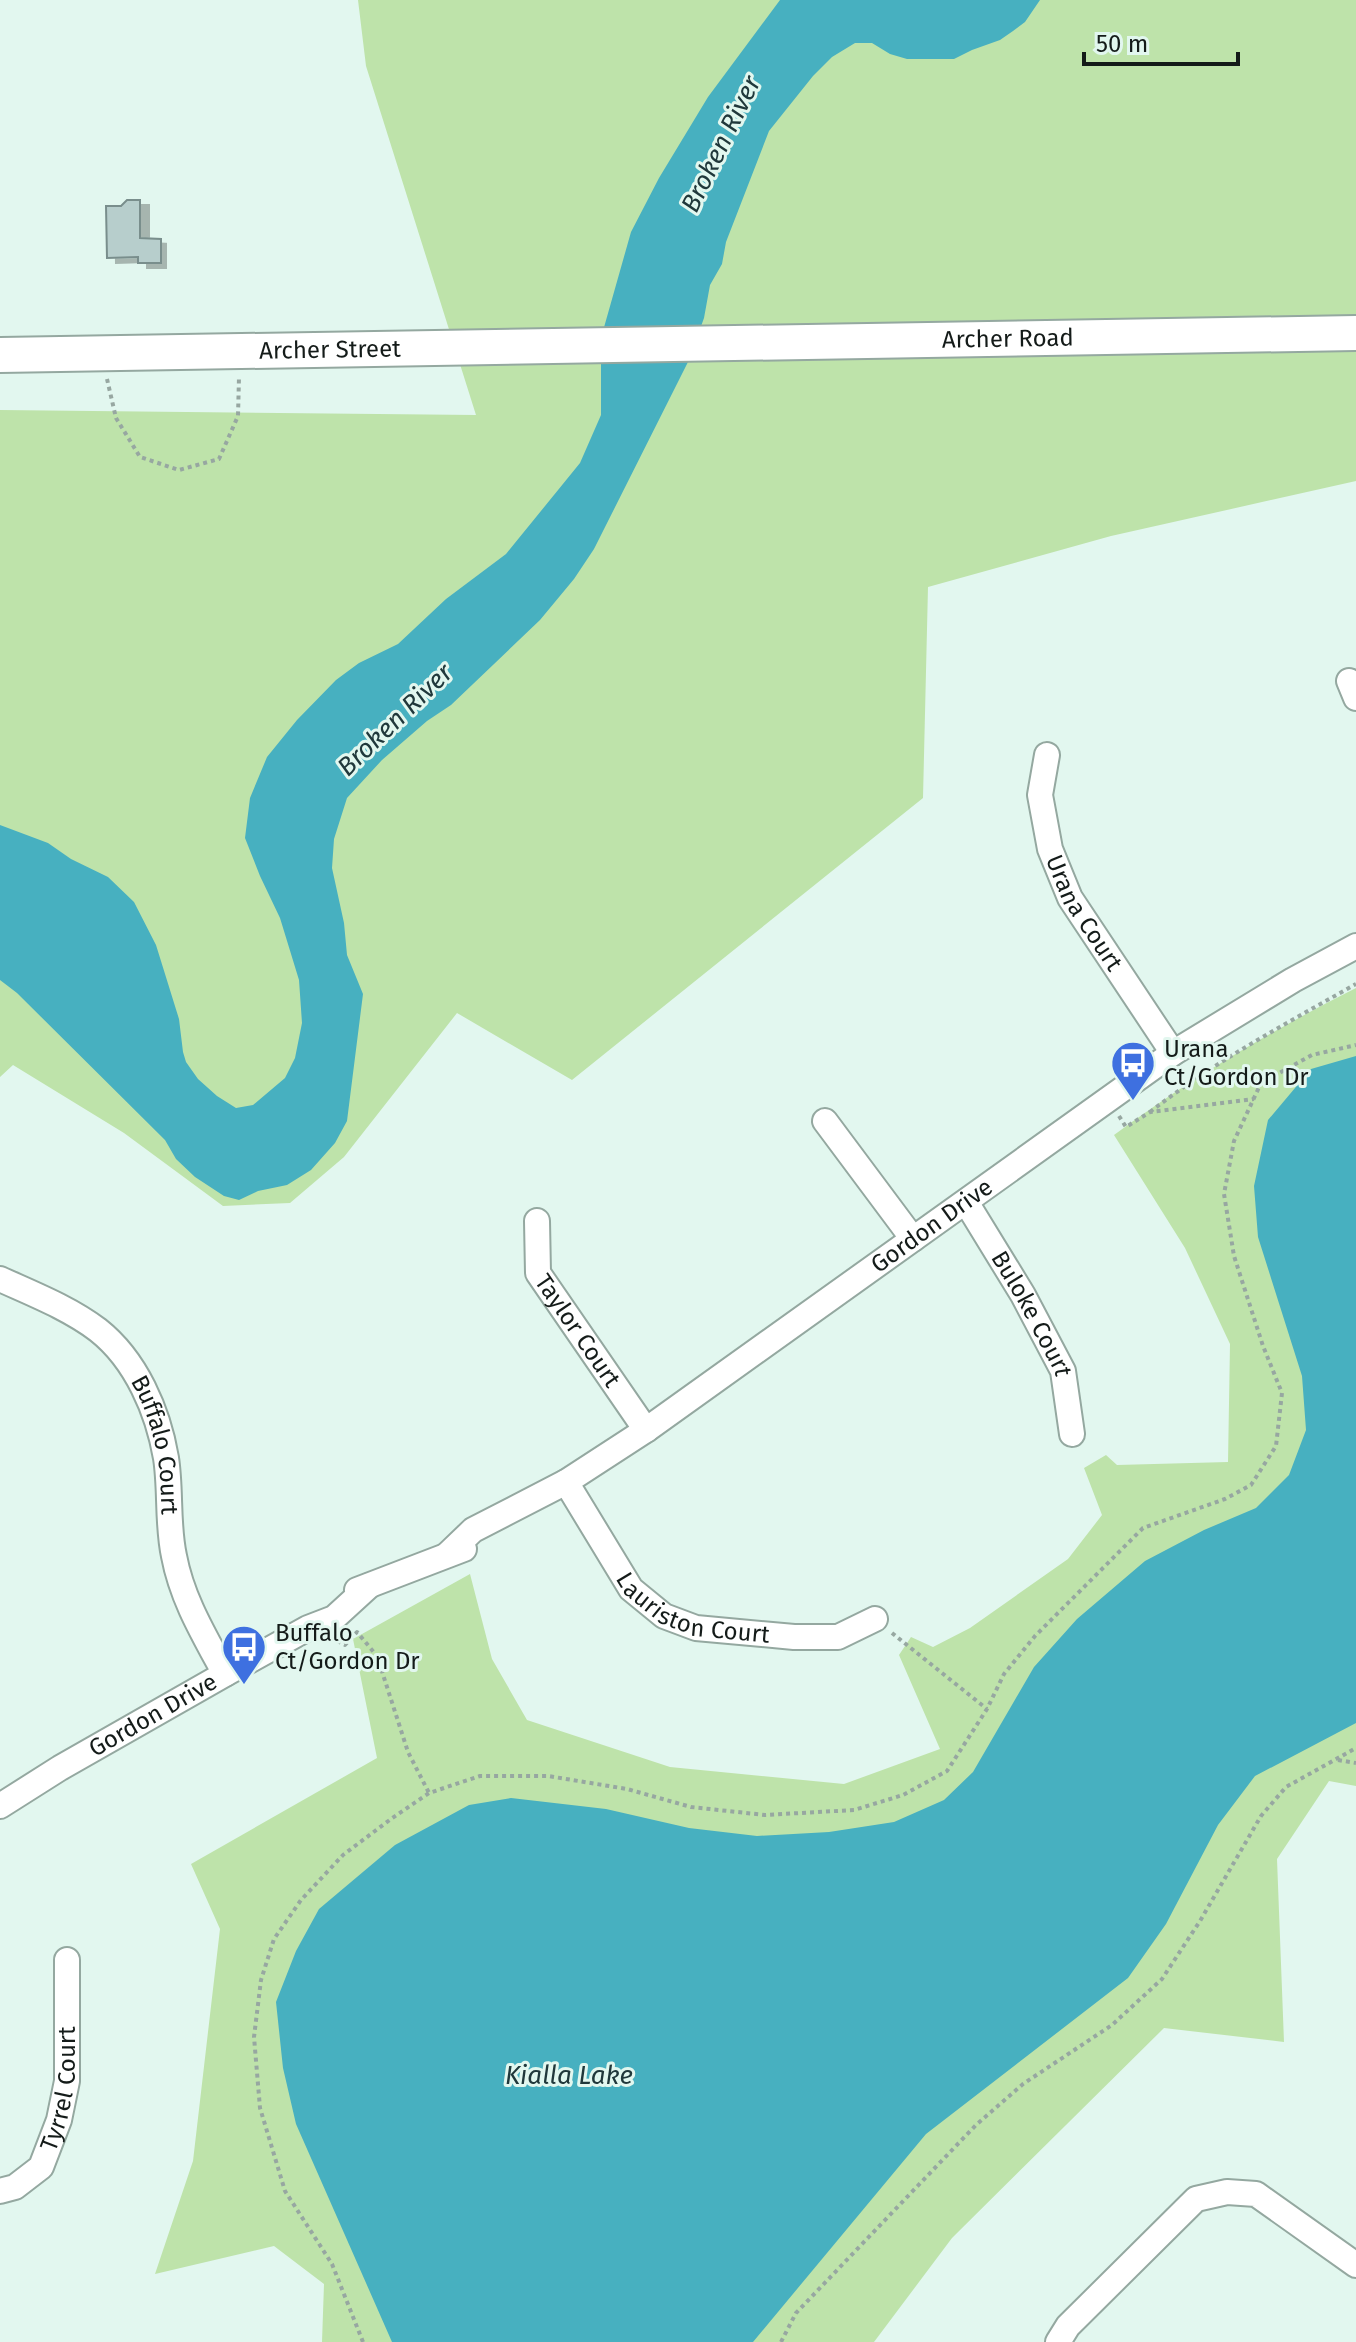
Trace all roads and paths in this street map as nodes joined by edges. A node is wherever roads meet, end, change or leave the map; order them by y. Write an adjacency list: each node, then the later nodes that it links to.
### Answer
1 (1356, 333): 2 (main road, Archer Road)
2 (660, 344): 3 (main road, Archer Street)
3 (240, 351): 4 (main road, Archer Street); 4 (path)
4 (108, 353): 5 (main road, Archer Street)
5 (0, 355)
6 (1047, 755): 10 (street, Urana Court)
7 (1356, 946): 10 (street, Gordon Drive)
8 (1356, 984): 13 (path)
9 (1356, 1045): 12 (path)
10 (1173, 1053): 11 (street, Gordon Drive)
11 (1107, 1098): 13 (path); 15 (street, Gordon Drive)
12 (1254, 1099): 13 (path); 25 (path)
13 (1150, 1112)
14 (825, 1121): 17 (street)
15 (966, 1202): 17 (street, Gordon Drive); 20 (street, Buloke Court)
16 (537, 1221): 19 (street, Taylor Court)
17 (913, 1239): 19 (street, Gordon Drive)
18 (0, 1279): 24 (street, Buffalo Court)
19 (646, 1430): 21 (street, Gordon Drive)
20 (1072, 1434)
21 (566, 1482): 22 (street, Lauriston Court); 23 (street, Gordon Drive)
22 (875, 1619): 25 (path)
23 (308, 1628): 24 (street, Gordon Drive); 29 (path)
24 (225, 1674): 30 (street, Gordon Drive)
25 (987, 1709): 29 (path)
26 (1356, 1748): 27 (path)
27 (1336, 1759): 28 (path); 35 (path)
28 (1356, 1763)
29 (429, 1793): 34 (path)
30 (0, 1806)
31 (67, 1960): 32 (street, Tyrrel Court)
32 (0, 2191)
33 (1356, 2265): 36 (street)
34 (363, 2342)
35 (781, 2342)
36 (1058, 2342)

